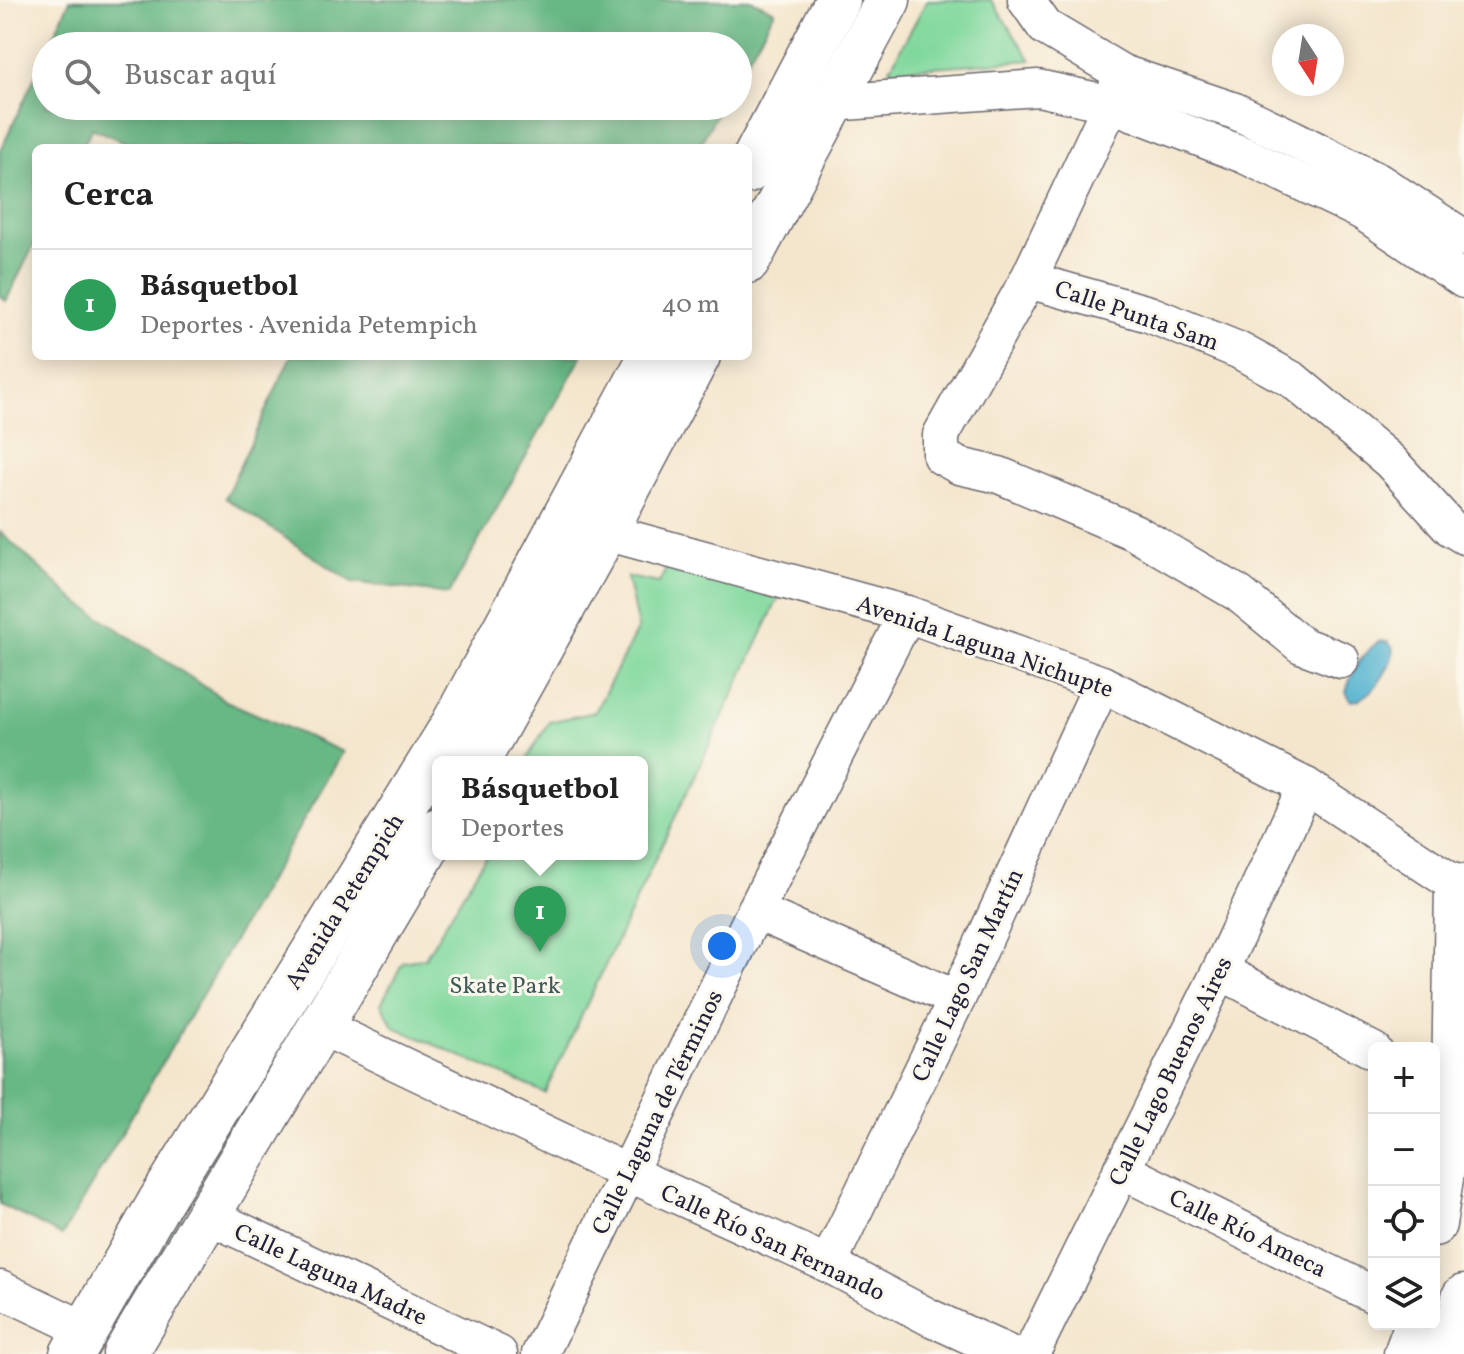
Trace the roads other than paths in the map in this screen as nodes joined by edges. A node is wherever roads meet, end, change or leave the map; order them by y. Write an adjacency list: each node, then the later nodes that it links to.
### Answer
1 (838, 0): 6 (main road)
2 (888, 0): 5 (main road)
3 (1026, 0): 4 (street)
4 (1116, 89): 5 (street); 7 (street); 9 (street, Calle Punta Sam); 10 (street)
5 (831, 103): 8 (main road)
6 (752, 163)
7 (1464, 238)
8 (752, 253)
9 (1028, 280): 14 (street, Calle Punta Sam); 16 (street, Calle Punta Sam)
10 (1464, 280)
11 (649, 360): 18 (main road, Avenida Petempich)
12 (696, 360): 13 (main road)
13 (605, 532): 15 (street, Avenida Laguna Nichupte); 19 (main road)
14 (1464, 536)
15 (907, 614): 17 (street, Avenida Laguna Nichupte); 24 (street, Calle Laguna de Términos)
16 (1341, 660)
17 (1102, 684): 21 (street, Avenida Laguna Nichupte); 26 (street, Calle Lago San Martín)
18 (434, 756)
19 (480, 756)
20 (432, 759): 38 (main road, Avenida Petempich)
21 (1306, 786): 23 (street, Avenida Laguna Nichupte); 25 (street, Calle Lago Buenos Aires)
22 (432, 839): 27 (main road, Avenida Petempich)
23 (1460, 888): 29 (main road)
24 (755, 911): 26 (street); 31 (street, Calle Laguna de Términos)
25 (1220, 971): 28 (street); 30 (street, Calle Lago Buenos Aires)
26 (957, 999): 34 (street, Calle Lago San Martín)
27 (320, 1026): 31 (street, Calle Río San Fernando); 33 (main road, Avenida Petempich)
28 (1368, 1048)
29 (1451, 1092): 32 (main road)
30 (1121, 1170): 36 (street, Calle Río Ameca); 43 (street, Calle Lago Buenos Aires)
31 (628, 1173): 34 (street, Calle Río San Fernando); 41 (street, Calle Laguna de Términos)
32 (1439, 1186)
33 (207, 1215): 39 (main road, Avenida Petempich); 40 (street, Calle Laguna Madre)
34 (828, 1264): 42 (street, Calle Río San Fernando)
35 (0, 1289): 38 (street)
36 (1368, 1292)
37 (1448, 1328): 44 (main road)
38 (79, 1342)
39 (125, 1354)
40 (499, 1354)
41 (540, 1354)
42 (1010, 1354)
43 (1031, 1354)
44 (1406, 1354)

